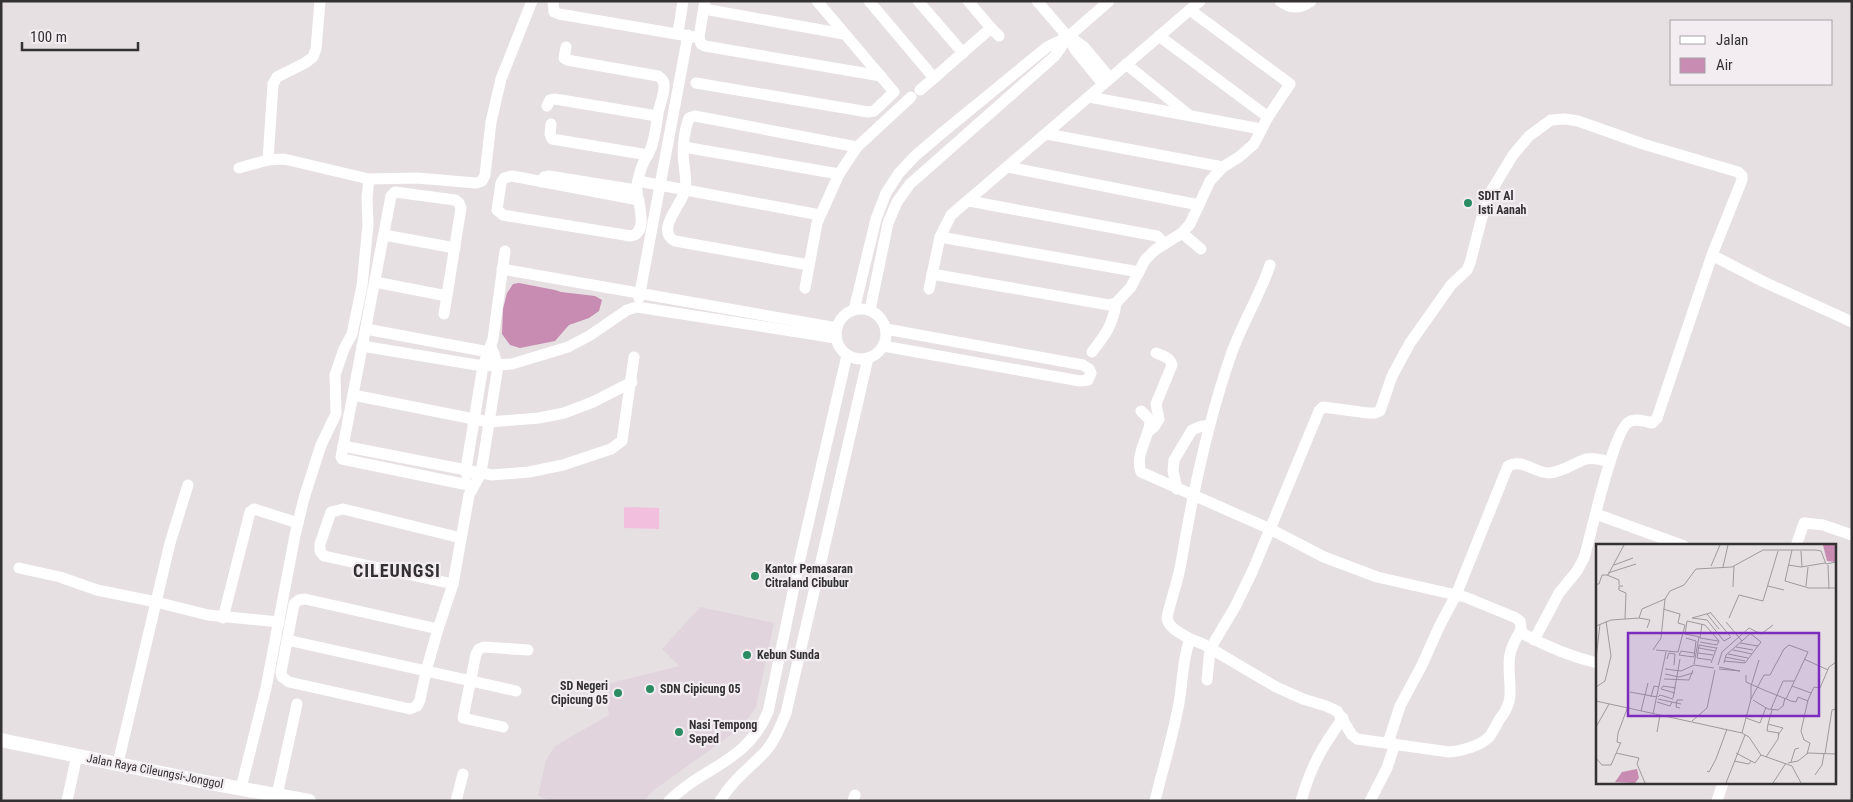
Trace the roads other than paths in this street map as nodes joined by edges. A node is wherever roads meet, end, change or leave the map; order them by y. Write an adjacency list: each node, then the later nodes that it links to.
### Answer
1 (320, 1): 38 (street)
2 (532, 1): 43 (street)
3 (552, 1): 17 (street)
4 (683, 1): 17 (street)
5 (817, 1): 16 (street)
6 (918, 1): 21 (street)
7 (968, 1): 21 (street)
8 (1038, 1): 18 (street)
9 (1200, 1): 15 (street)
10 (1280, 1): 11 (street)
11 (1311, 1)
12 (872, 2): 24 (street)
13 (1107, 2): 18 (street)
14 (704, 5): 16 (street); 17 (street)
15 (1190, 10): 19 (street); 31 (street)
16 (844, 34): 23 (street)
17 (688, 35): 23 (street); 44 (street)
18 (1068, 36): 25 (street); 70 (street); 71 (street)
19 (1159, 36): 22 (street); 31 (street)
20 (566, 47): 29 (street)
21 (962, 53): 24 (street)
22 (1126, 64): 25 (street); 30 (street)
23 (880, 76): 26 (street)
24 (934, 78): 36 (street)
25 (1106, 81): 27 (street)
26 (696, 83)
27 (1089, 97): 30 (street); 34 (street)
28 (548, 106): 29 (street)
29 (657, 116): 37 (street)
30 (1191, 116): 33 (street)
31 (1268, 118): 33 (street)
32 (551, 124): 37 (street)
33 (1261, 129): 40 (street)
34 (1047, 134): 39 (street); 40 (street)
35 (684, 147): 36 (street); 42 (street); 45 (street)
36 (857, 147): 42 (street)
37 (648, 155): 46 (street)
38 (268, 160): 41 (street); 43 (street)
39 (1008, 167): 47 (street); 48 (street)
40 (1223, 167): 48 (street)
41 (239, 168)
42 (839, 174): 49 (street)
43 (369, 179): 104 (street)
44 (661, 185): 45 (street); 46 (street); 66 (street)
45 (685, 189): 49 (street); 58 (street)
46 (638, 190): 46 (street)
47 (969, 201): 52 (street); 53 (street)
48 (1199, 205): 50 (street)
49 (820, 215): 58 (street)
50 (1182, 233): 53 (street); 55 (street)
51 (384, 235): 54 (street); 54 (street); 63 (street)
52 (940, 237): 61 (street); 62 (street)
53 (1164, 242): 61 (street)
54 (455, 248): 67 (street)
55 (1201, 249)
56 (505, 251): 60 (street)
57 (1712, 255): 73 (street); 96 (street); 105 (street)
58 (809, 265): 64 (street)
59 (1270, 265): 93 (street)
60 (502, 270): 66 (street); 80 (street)
61 (1139, 272): 68 (street)
62 (932, 274): 65 (street); 68 (street)
63 (375, 282): 67 (street); 75 (street)
64 (805, 288)
65 (929, 289)
66 (640, 293): 69 (street); 74 (street)
67 (447, 296): 72 (street)
68 (1116, 303): 81 (street)
69 (637, 307): 74 (street); 87 (street)
70 (854, 310): 71 (street); 77 (street)
71 (870, 310): 76 (street)
72 (444, 314)
73 (1852, 322)
74 (796, 326): 77 (street)
75 (366, 329): 78 (street); 80 (street)
76 (886, 329): 79 (street); 79 (street)
77 (836, 333): 83 (street)
78 (362, 346): 86 (street); 89 (street)
79 (884, 346): 85 (street)
80 (491, 351): 86 (street); 87 (street)
81 (1092, 352)
82 (1156, 353): 94 (street)
83 (847, 355): 85 (street); 108 (street)
84 (634, 357): 88 (street)
85 (868, 358): 109 (street)
86 (483, 366): 87 (street); 91 (street)
87 (498, 366): 92 (street)
88 (632, 382): 92 (street); 98 (street)
89 (353, 396): 91 (street); 95 (street)
90 (1141, 411): 94 (street)
91 (476, 420): 92 (street); 97 (street)
92 (489, 422): 98 (street)
93 (1209, 425): 101 (street); 102 (street)
94 (1149, 431): 101 (street)
95 (343, 446): 97 (street); 100 (street)
96 (1610, 462): 103 (street); 114 (street)
97 (466, 470): 98 (street); 100 (street)
98 (481, 473): 100 (street)
99 (188, 485): 115 (street)
100 (470, 489): 107 (street)
101 (1177, 489): 102 (street)
102 (1194, 497): 105 (street); 122 (street)
103 (1596, 514): 110 (street); 124 (street)
104 (298, 524): 118 (street); 119 (street)
105 (1270, 529): 114 (street); 126 (street)
106 (1852, 535): 111 (street)
107 (462, 538): 113 (street); 113 (street)
108 (806, 538): 109 (street); 116 (street)
109 (824, 544): 117 (street)
110 (1678, 544)
111 (1797, 544)
112 (19, 568): 115 (street)
113 (453, 584): 120 (street)
114 (1456, 596): 121 (street); 136 (street)
115 (156, 602): 118 (street); 138 (street)
116 (791, 607): 117 (street); 146 (street)
117 (809, 610): 147 (street)
118 (224, 618): 119 (street)
119 (279, 622): 141 (street)
120 (438, 629): 123 (street); 128 (street)
121 (1520, 632): 124 (street); 136 (street)
122 (1190, 638): 126 (street); 148 (street)
123 (287, 640): 128 (street); 128 (street)
124 (1534, 640): 127 (street)
125 (528, 650): 130 (street)
126 (1210, 650): 129 (street); 133 (street)
127 (1596, 662)
128 (426, 671): 130 (street)
129 (1207, 680)
130 (471, 682): 131 (street); 134 (street)
131 (516, 691)
132 (297, 704): 142 (street)
133 (1343, 718): 136 (street); 149 (street)
134 (503, 727)
135 (1, 740): 137 (main road, Jalan Raya Cileungsi-Jonggol)
136 (1391, 743): 150 (street)
137 (77, 756): 138 (main road, Jalan Raya Cileungsi-Jonggol); 144 (street)
138 (118, 763): 141 (main road, Jalan Raya Cileungsi-Jonggol)
139 (463, 774): 145 (street)
140 (1722, 784): 151 (street)
141 (241, 788): 142 (main road, Jalan Raya Cileungsi-Jonggol)
142 (277, 795): 143 (main road, Jalan Raya Cileungsi-Jonggol)
143 (307, 800)
144 (67, 801)
145 (456, 801)
146 (669, 801)
147 (720, 801)
148 (1155, 801)
149 (1301, 801)
150 (1370, 801)
151 (1717, 801)

